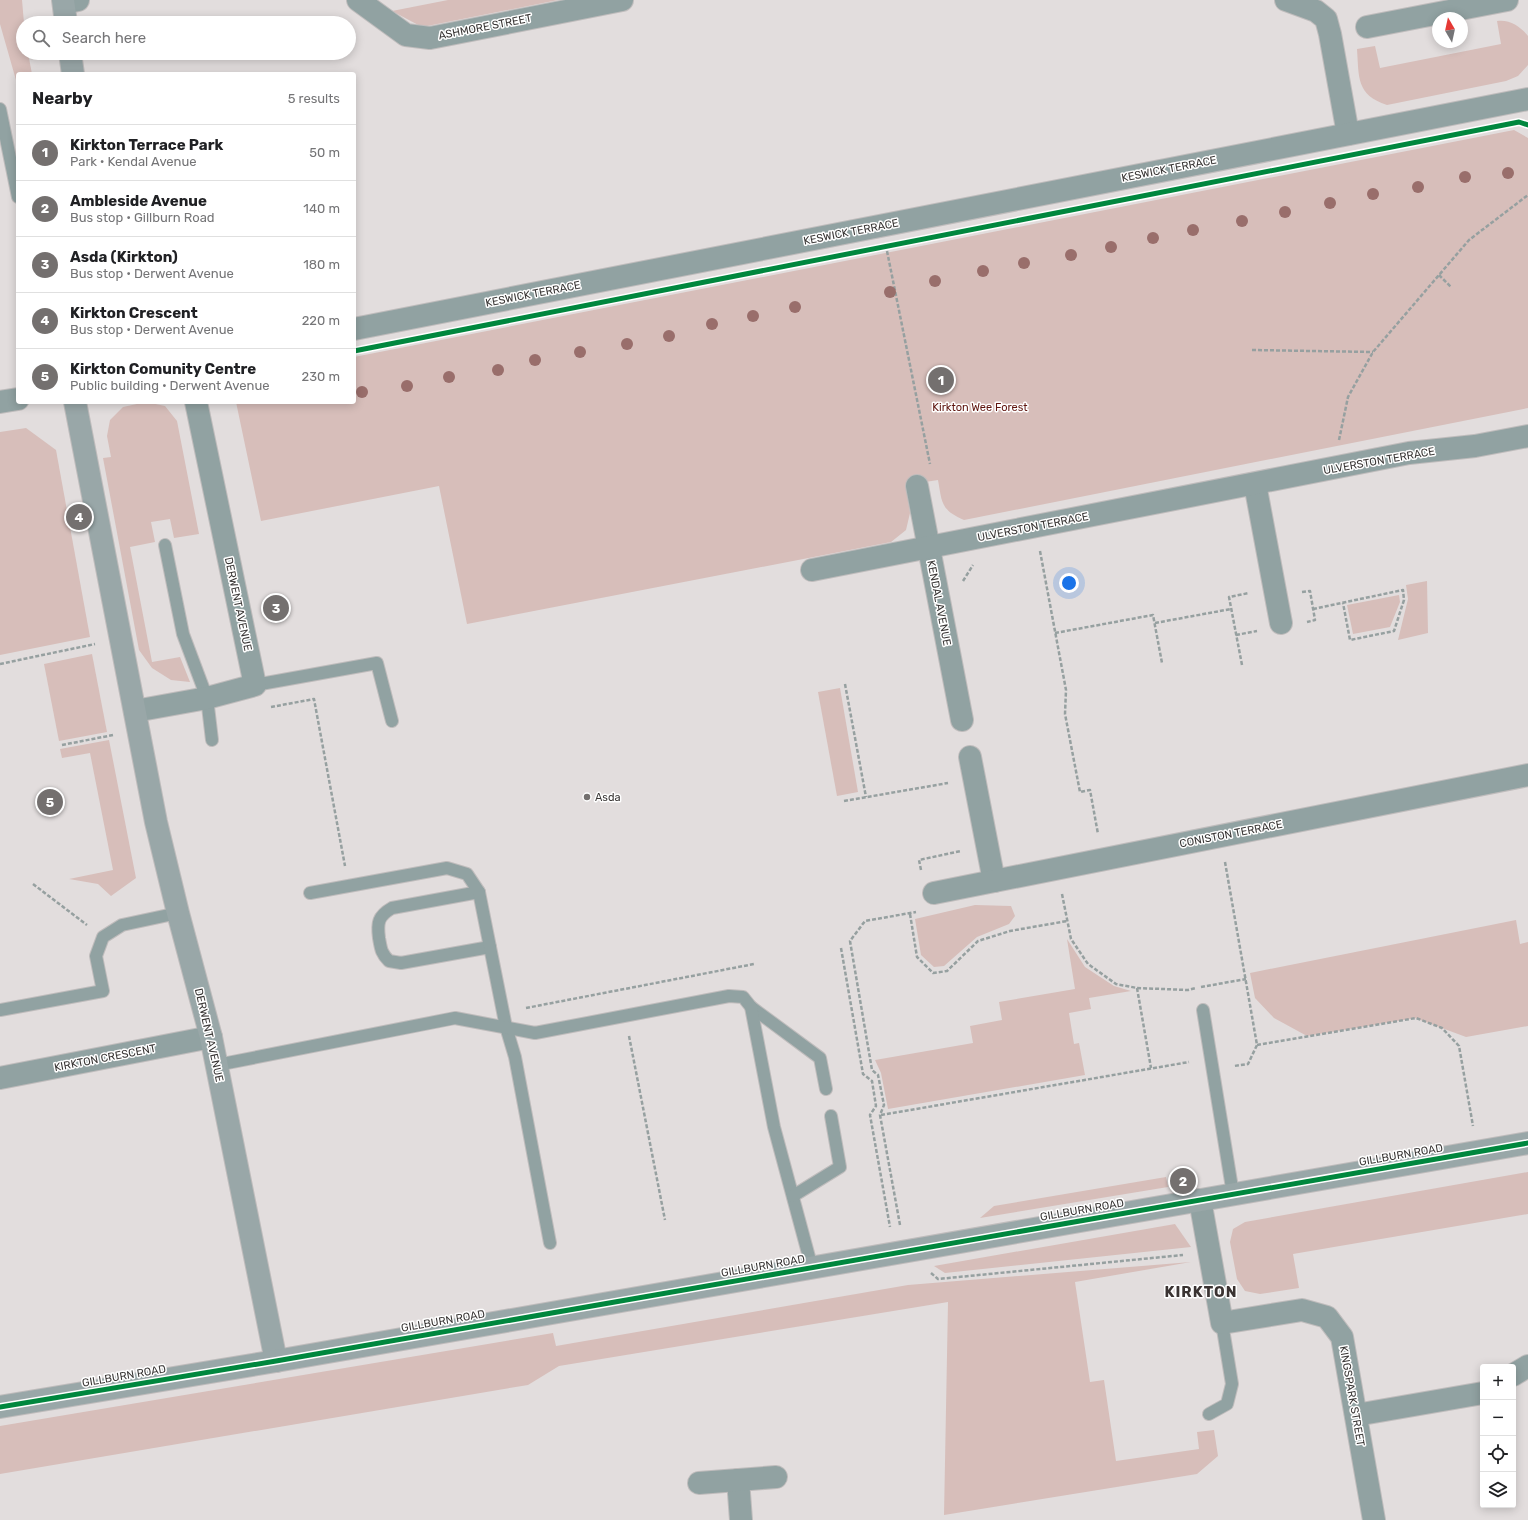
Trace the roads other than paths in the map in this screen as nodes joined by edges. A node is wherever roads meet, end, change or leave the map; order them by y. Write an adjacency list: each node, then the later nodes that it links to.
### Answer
1 (358, 0): 2 (street, ASHMORE STREET)
2 (622, 0)
3 (1286, 0): 10 (street)
4 (1507, 0): 5 (street)
5 (1367, 27)
6 (71, 60): 7 (street)
7 (73, 72)
8 (1528, 99): 10 (street, KESWICK TERRACE)
9 (0, 109): 11 (lane)
10 (1348, 134): 12 (street, KESWICK TERRACE)
11 (16, 188)
12 (356, 329)
13 (16, 399): 14 (street)
14 (0, 402)
15 (76, 404): 26 (street, DERWENT AVENUE)
16 (196, 404): 24 (street, DERWENT AVENUE)
17 (1528, 436): 18 (street, ULVERSTON TERRACE)
18 (1255, 484): 21 (street, ULVERSTON TERRACE); 23 (street)
19 (917, 486): 21 (street, KENDAL AVENUE)
20 (165, 545): 25 (lane)
21 (929, 548): 22 (street, ULVERSTON TERRACE); 28 (street, KENDAL AVENUE)
22 (812, 570)
23 (1281, 623)
24 (255, 685): 25 (street); 27 (lane)
25 (207, 698): 26 (street); 29 (lane)
26 (137, 720): 36 (street, DERWENT AVENUE)
27 (392, 720)
28 (962, 720)
29 (212, 740)
30 (970, 757): 32 (street)
31 (1528, 775): 32 (street, CONISTON TERRACE)
32 (994, 881): 35 (street, CONISTON TERRACE)
33 (310, 892): 34 (lane)
34 (479, 892): 37 (lane); 37 (lane)
35 (934, 893)
36 (178, 913): 39 (lane); 42 (street, DERWENT AVENUE)
37 (490, 946): 41 (lane)
38 (751, 1007): 41 (lane); 45 (lane); 49 (lane)
39 (0, 1010)
40 (1203, 1010): 48 (lane)
41 (506, 1027): 43 (lane); 51 (lane)
42 (211, 1037): 43 (street, DERWENT AVENUE); 44 (street, KIRKTON CRESCENT)
43 (217, 1065): 54 (street, DERWENT AVENUE)
44 (0, 1078)
45 (826, 1089)
46 (831, 1116): 49 (lane)
47 (1528, 1143): 48 (street, GILLBURN ROAD)
48 (1233, 1194): 50 (street, GILLBURN ROAD)
49 (793, 1196): 52 (lane)
50 (1200, 1200): 52 (street, GILLBURN ROAD); 53 (street)
51 (550, 1243)
52 (812, 1268): 54 (street, GILLBURN ROAD)
53 (1222, 1323): 59 (lane); 60 (street, KINGSPARK STREET)
54 (276, 1361): 58 (street, GILLBURN ROAD)
55 (1528, 1366): 56 (street)
56 (1516, 1373)
57 (1480, 1394): 60 (street)
58 (0, 1407)
59 (1208, 1414)
60 (1356, 1415): 65 (street, KINGSPARK STREET)
61 (776, 1477): 62 (street)
62 (738, 1480): 63 (street); 64 (street)
63 (699, 1483)
64 (741, 1520)
65 (1374, 1520)

